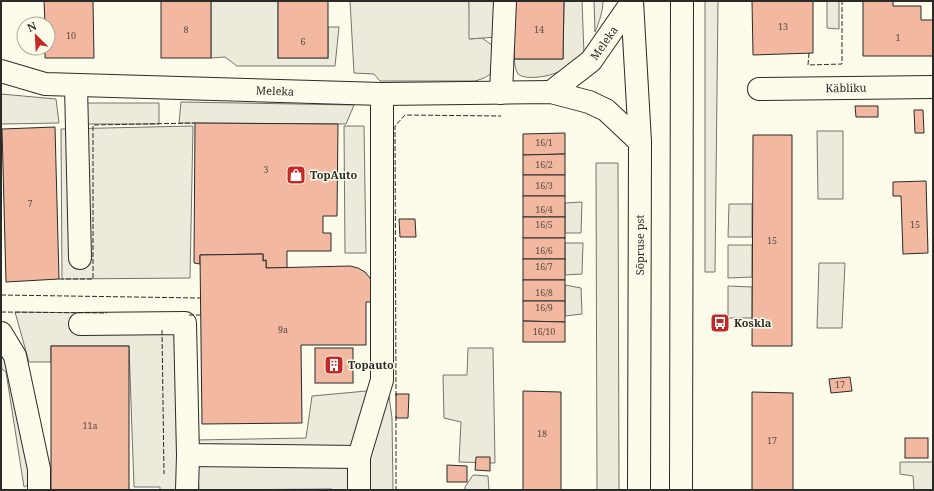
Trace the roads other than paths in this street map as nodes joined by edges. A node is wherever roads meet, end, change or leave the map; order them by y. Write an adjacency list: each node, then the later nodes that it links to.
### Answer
1 (505, 1): 10 (main road)
2 (682, 1): 21 (main road)
3 (632, 2): 8 (main road, Meleka); 11 (main road, Sõpruse pst)
4 (1, 71): 5 (main road, Meleka)
5 (76, 86): 9 (main road, Meleka); 12 (main road)
6 (933, 87): 7 (main road, Käbliku)
7 (759, 89)
8 (551, 92): 10 (main road, Meleka); 11 (main road, Meleka)
9 (382, 94): 10 (main road, Meleka); 16 (main road)
10 (501, 94)
11 (640, 142): 20 (main road, Sõpruse pst)
12 (80, 258)
13 (80, 324): 15 (main road)
14 (1, 334): 17 (main road)
15 (188, 455): 16 (main road); 18 (main road)
16 (359, 457): 19 (main road)
17 (39, 490)
18 (187, 490)
19 (358, 490)
20 (639, 490)
21 (681, 490)

